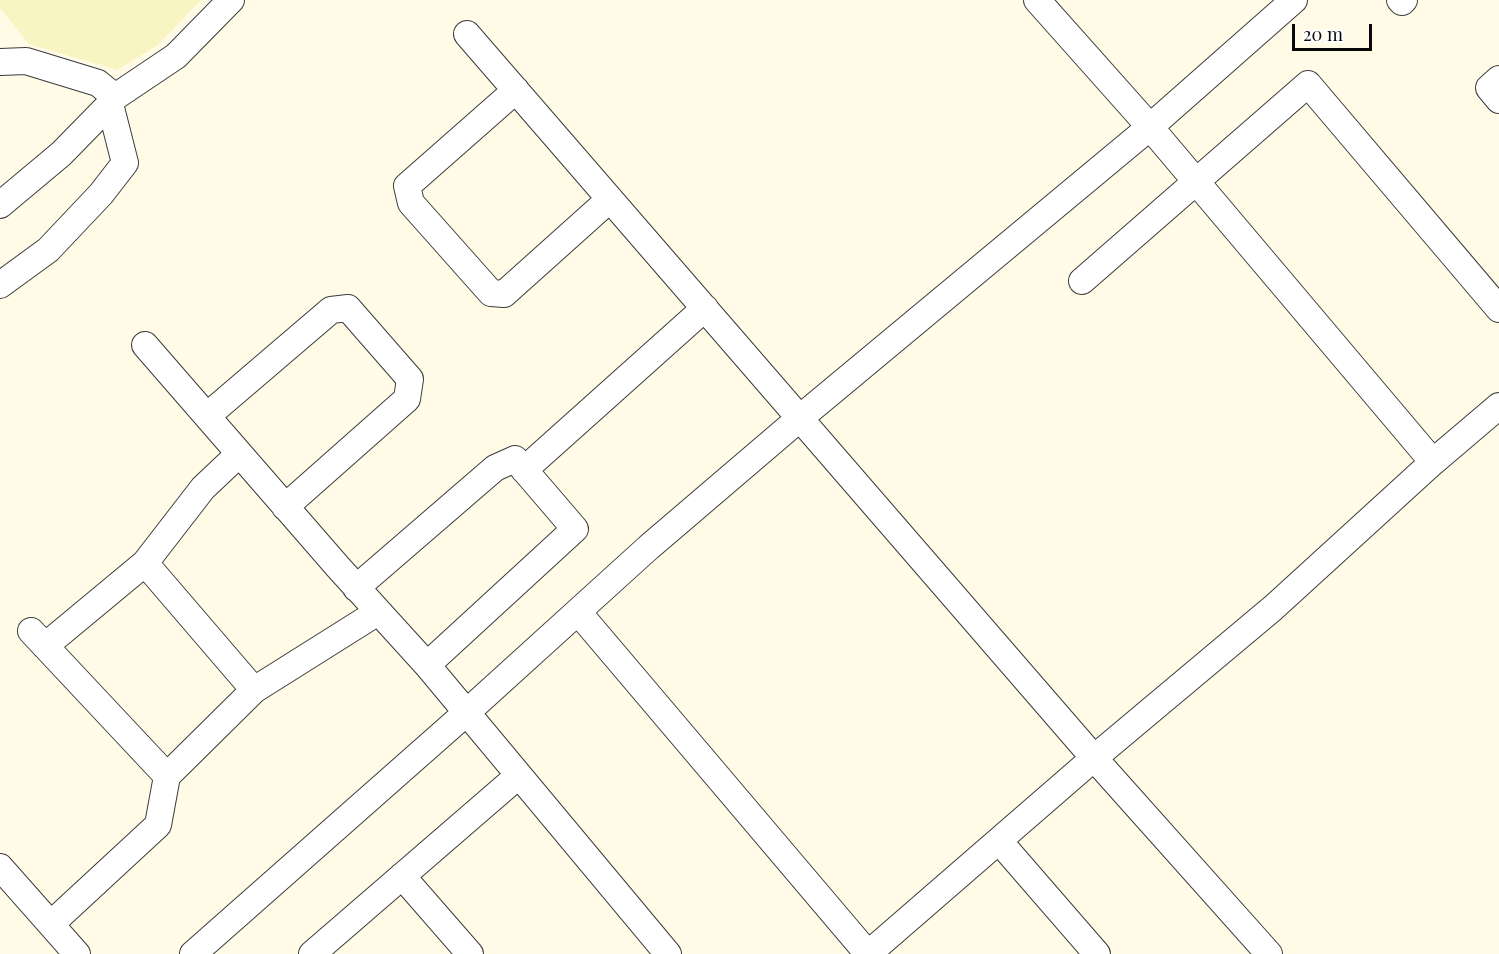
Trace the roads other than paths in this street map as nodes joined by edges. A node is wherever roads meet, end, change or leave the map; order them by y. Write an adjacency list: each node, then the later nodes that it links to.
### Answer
1 (231, 0): 8 (street)
2 (1037, 0): 10 (street)
3 (1293, 0): 10 (street)
4 (467, 34): 7 (street)
5 (0, 62): 8 (street)
6 (1499, 79): 9 (street)
7 (516, 90): 12 (street); 12 (street)
8 (112, 100): 13 (street); 15 (street)
9 (1499, 100)
10 (1150, 127): 11 (street); 21 (street)
11 (1196, 182): 14 (street); 17 (street); 23 (street)
12 (610, 199): 16 (street)
13 (0, 205)
14 (1082, 281)
15 (0, 285)
16 (705, 308): 21 (street); 24 (street)
17 (1499, 309)
18 (145, 345): 20 (street)
19 (1499, 406): 23 (street)
20 (207, 416): 22 (street); 25 (street)
21 (800, 418): 29 (street); 33 (street)
22 (239, 454): 25 (street); 26 (street)
23 (1433, 462): 33 (street)
24 (524, 470): 27 (street); 30 (street)
25 (285, 507): 27 (street)
26 (146, 563): 31 (street); 34 (street)
27 (356, 588): 28 (street)
28 (378, 612): 30 (street); 31 (street)
29 (578, 612): 32 (street); 45 (street)
30 (427, 665): 32 (street)
31 (254, 690): 34 (street)
32 (466, 713): 35 (street); 42 (street)
33 (1094, 758): 36 (street); 47 (street)
34 (167, 776): 39 (street)
35 (518, 776): 38 (street); 40 (street)
36 (999, 841): 45 (street); 46 (street)
37 (0, 867): 39 (street)
38 (402, 876): 43 (street); 44 (street)
39 (51, 924): 41 (street)
40 (662, 952)
41 (77, 954)
42 (193, 954)
43 (312, 954)
44 (470, 954)
45 (868, 954)
46 (1097, 954)
47 (1269, 954)

